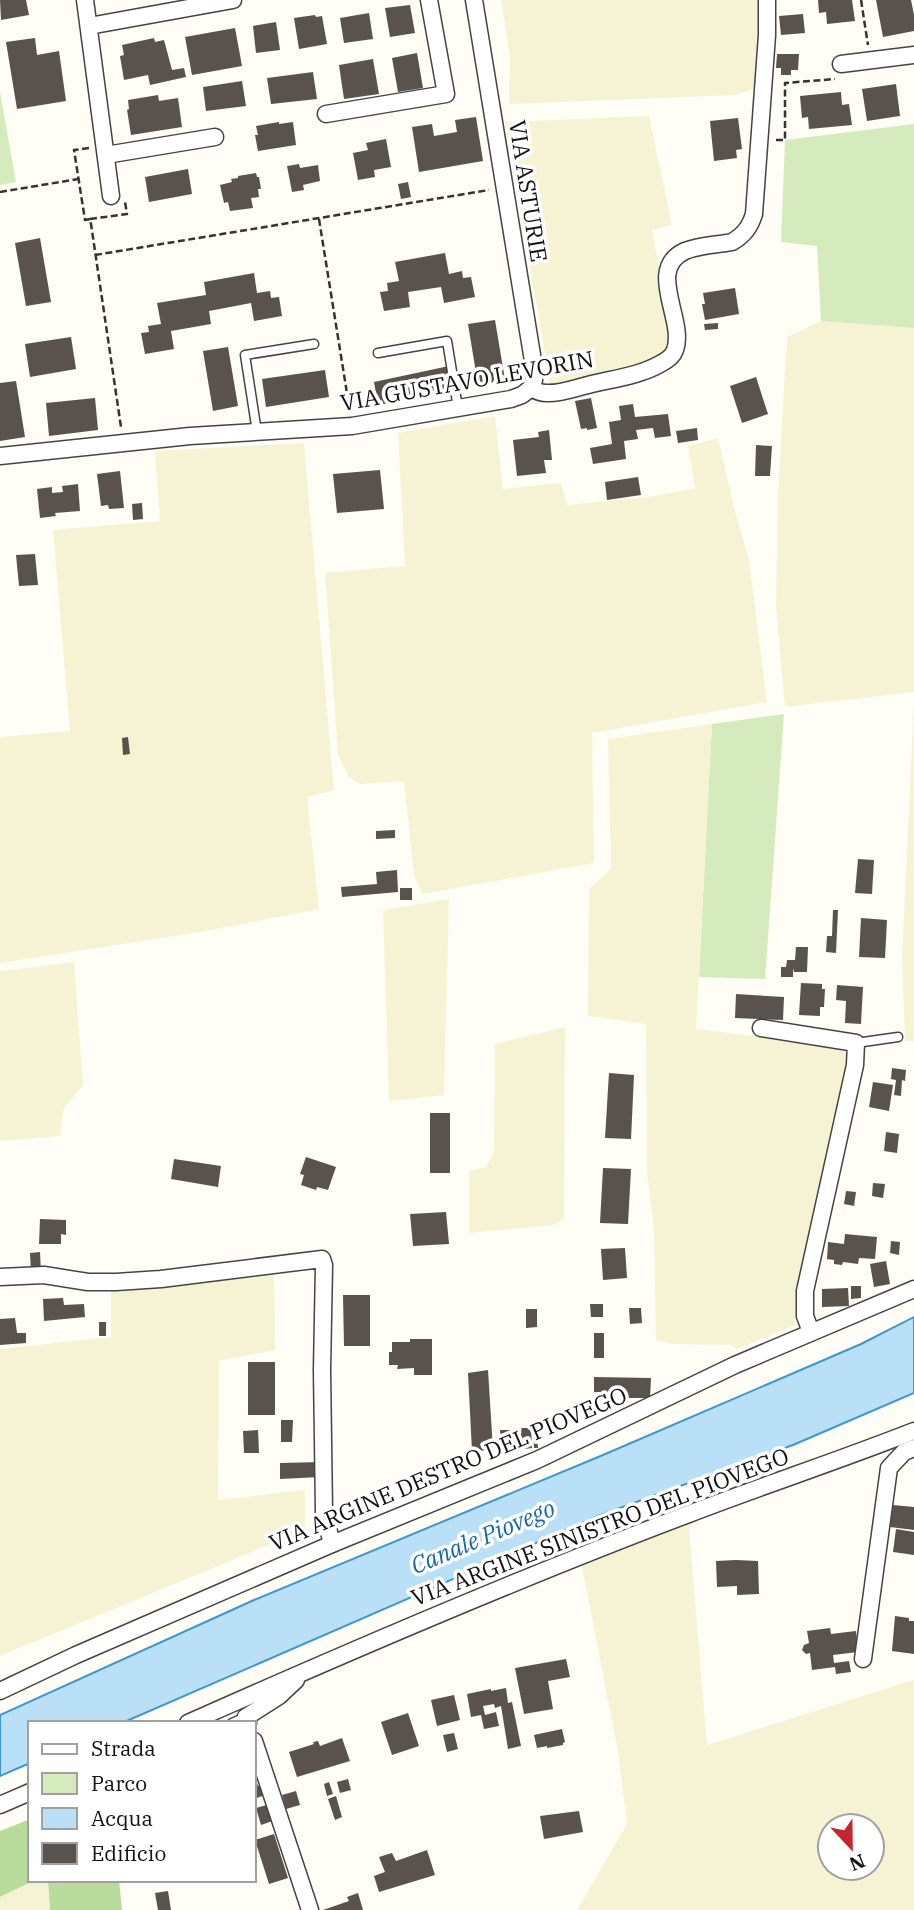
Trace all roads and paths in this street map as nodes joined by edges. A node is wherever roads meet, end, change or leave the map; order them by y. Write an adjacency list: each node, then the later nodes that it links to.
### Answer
1 (85, 0): 7 (street)
2 (429, 0): 11 (street)
3 (474, 0): 16 (street, VIA ASTURIE)
4 (767, 0): 13 (street)
5 (861, 0): 9 (path)
6 (222, 1): 7 (street)
7 (89, 26): 14 (street)
8 (914, 55): 9 (street)
9 (871, 60): 10 (street)
10 (842, 71): 13 (path)
11 (326, 114)
12 (215, 137): 14 (street)
13 (759, 141): 24 (street, VIA GUSTAVO LEVORIN)
14 (105, 150): 15 (path); 18 (street)
15 (78, 179): 17 (path); 19 (path)
16 (505, 188): 20 (path); 24 (street, VIA ASTURIE)
17 (0, 192)
18 (118, 199): 19 (path)
19 (90, 219): 21 (path)
20 (319, 219): 21 (path); 26 (path)
21 (94, 255): 28 (path)
22 (314, 344): 27 (lane)
23 (378, 353): 25 (lane)
24 (531, 388): 25 (street, VIA GUSTAVO LEVORIN)
25 (458, 409): 27 (street, VIA GUSTAVO LEVORIN)
26 (351, 419)
27 (257, 432): 29 (street, VIA GUSTAVO LEVORIN)
28 (122, 434)
29 (0, 456)
30 (761, 1028): 32 (street)
31 (898, 1037): 32 (lane)
32 (856, 1043): 35 (street)
33 (0, 1277): 38 (street)
34 (914, 1289): 35 (street, VIA ARGINE DESTRO DEL PIOVEGO)
35 (811, 1332): 38 (street, VIA ARGINE DESTRO DEL PIOVEGO)
36 (914, 1431): 40 (street, VIA ARGINE SINISTRO DEL PIOVEGO)
37 (914, 1448): 39 (street)
38 (332, 1544): 41 (street, VIA ARGINE DESTRO DEL PIOVEGO)
39 (863, 1659)
40 (305, 1671): 42 (street, VIA ARGINE SINISTRO DEL PIOVEGO); 43 (street, VIA ARGINE SINISTRO DEL PIOVEGO)
41 (0, 1691)
42 (192, 1721)
43 (242, 1721)
44 (256, 1747): 47 (street)
45 (28, 1793): 46 (street)
46 (0, 1805)
47 (310, 1910)

